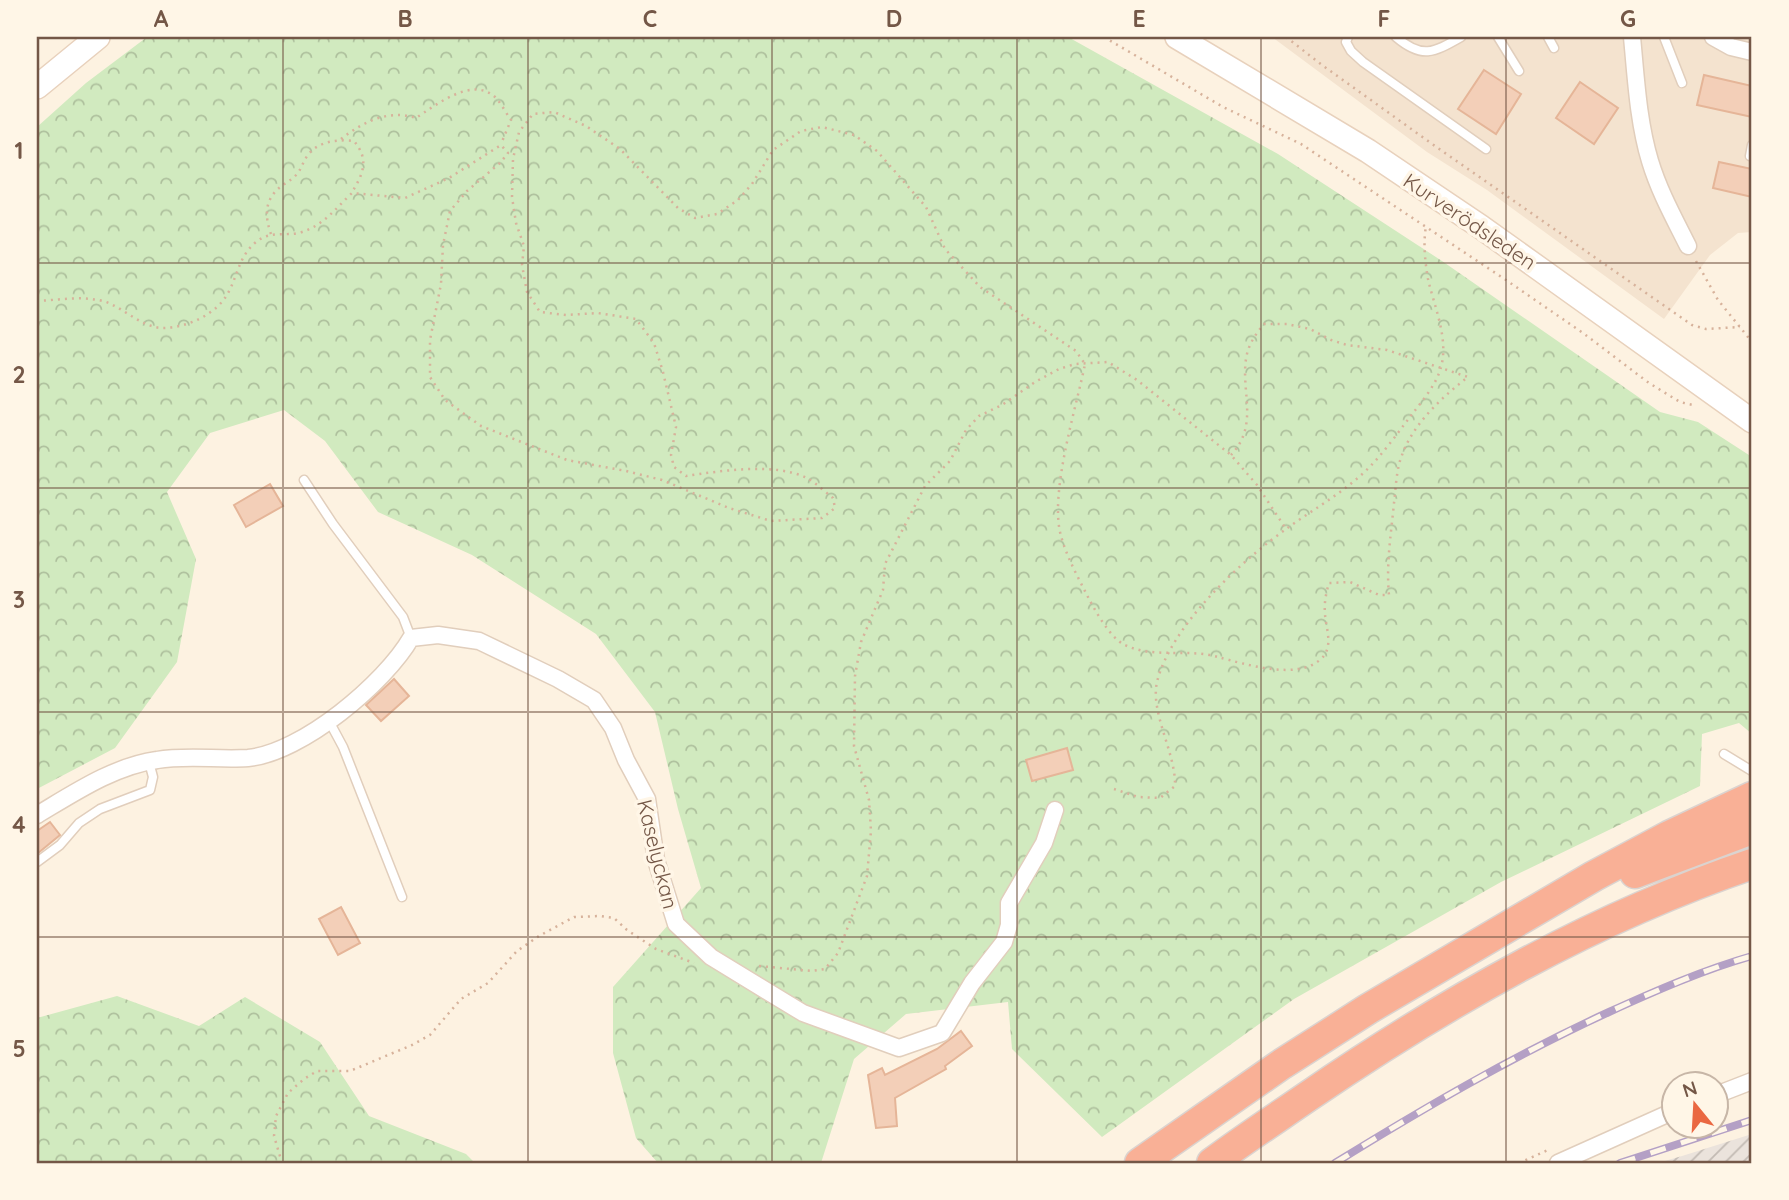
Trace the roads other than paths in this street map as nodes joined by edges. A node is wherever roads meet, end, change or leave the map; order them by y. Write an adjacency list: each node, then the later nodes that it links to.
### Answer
1 (98, 37): 15 (main road)
2 (1177, 37): 20 (main road, Kurverödsleden)
3 (1348, 37): 17 (lane)
4 (1396, 37): 5 (lane)
5 (1461, 37)
6 (1498, 37): 13 (lane)
7 (1548, 37): 11 (lane)
8 (1632, 37): 19 (street)
9 (1664, 37): 14 (lane)
10 (1713, 37): 12 (street)
11 (1554, 48)
12 (1752, 52)
13 (1519, 71)
14 (1682, 83)
15 (37, 87)
16 (1752, 145): 18 (lane)
17 (1486, 149)
18 (1750, 156)
19 (1688, 246)
20 (1752, 421)
21 (304, 480): 22 (lane)
22 (411, 638): 23 (street); 28 (street, Kaselyckan)
23 (329, 721): 25 (street); 35 (lane)
24 (1724, 754): 26 (lane)
25 (149, 762): 29 (street); 31 (lane)
26 (1752, 771)
27 (1752, 797): 36 (highway)
28 (1055, 810)
29 (37, 815)
30 (1752, 829): 36 (highway)
31 (37, 862)
32 (1752, 864): 34 (highway)
33 (1752, 874): 34 (highway)
34 (1687, 888): 41 (highway)
35 (402, 897)
36 (1469, 951): 40 (highway)
37 (1752, 1081): 38 (street)
38 (1730, 1090)
39 (1660, 1117): 42 (street)
40 (1140, 1163)
41 (1212, 1163)
42 (1558, 1163)

